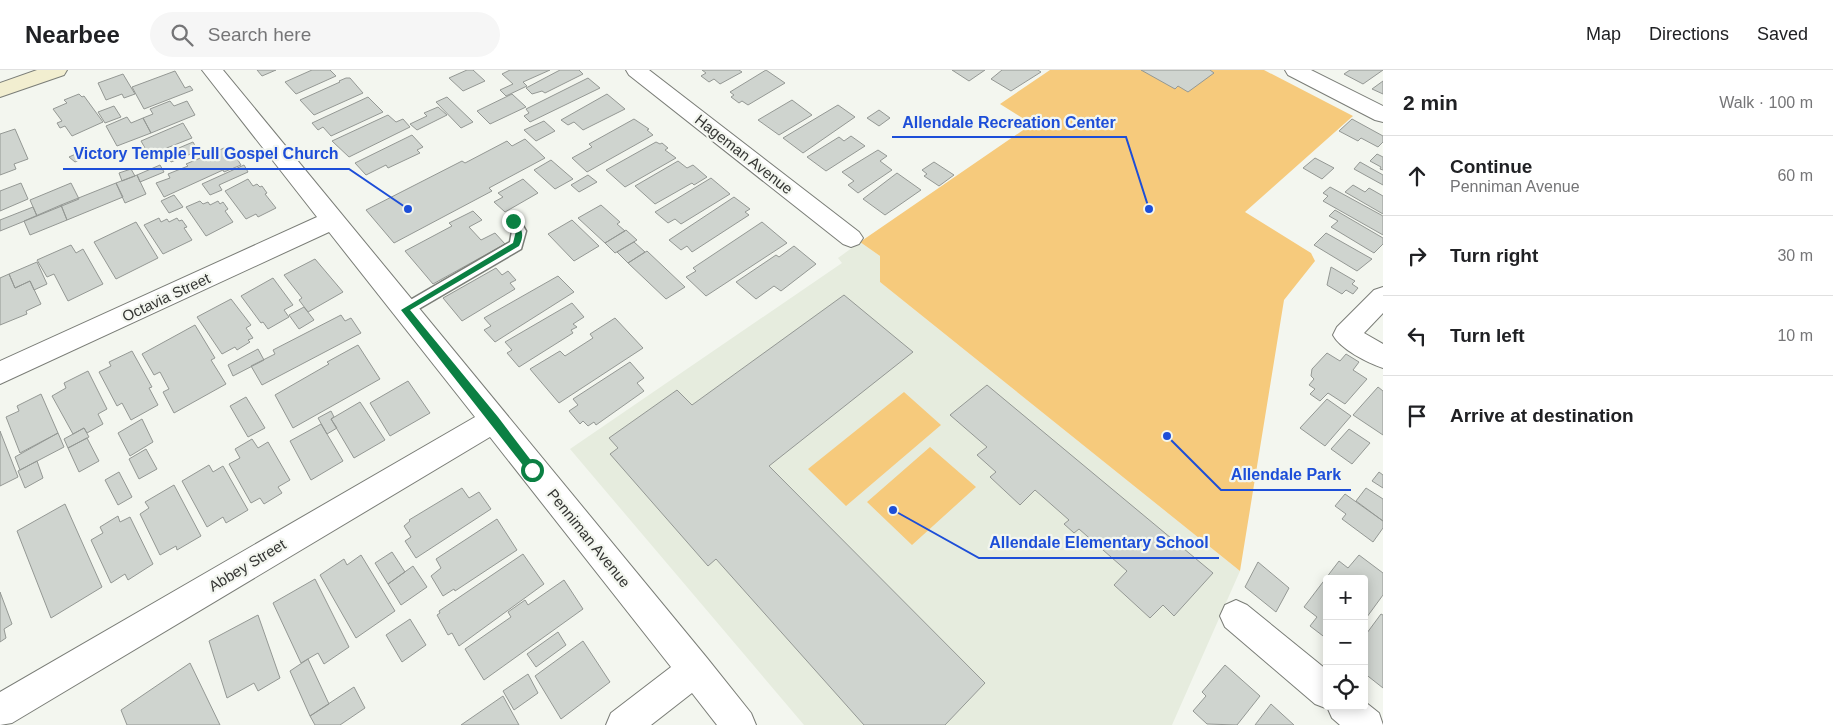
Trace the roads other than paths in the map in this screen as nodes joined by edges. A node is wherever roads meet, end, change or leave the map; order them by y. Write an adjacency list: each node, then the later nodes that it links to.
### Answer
1 (56, 70): 5 (main road)
2 (212, 70): 7 (street, Penniman Avenue)
3 (636, 70): 9 (street, Hageman Avenue)
4 (1296, 70): 6 (street)
5 (0, 90)
6 (1383, 115)
7 (332, 220): 11 (street, Penniman Avenue); 13 (street, Octavia Street)
8 (513, 221): 11 (lane)
9 (851, 238)
10 (1383, 297): 12 (street)
11 (405, 310): 14 (street, Penniman Avenue)
12 (1383, 357)
13 (0, 373)
14 (495, 420): 16 (street, Penniman Avenue); 19 (street, Abbey Street)
15 (1236, 616): 17 (street)
16 (694, 670): 20 (street); 21 (street, Penniman Avenue)
17 (1323, 689)
18 (1349, 710): 22 (street)
19 (0, 711)
20 (623, 725)
21 (739, 725)
22 (1367, 725)

